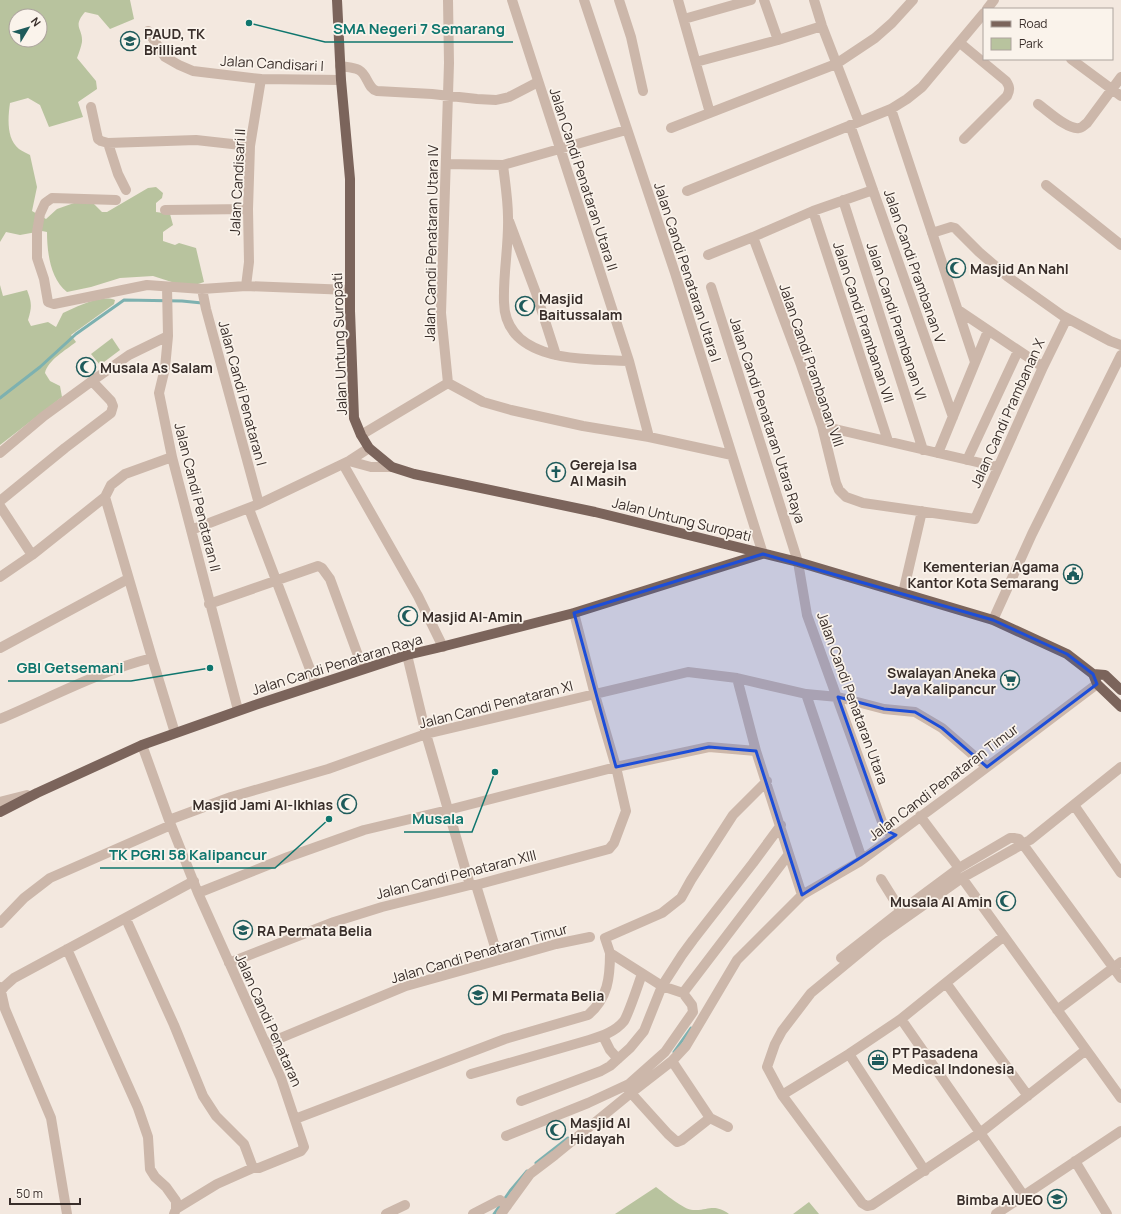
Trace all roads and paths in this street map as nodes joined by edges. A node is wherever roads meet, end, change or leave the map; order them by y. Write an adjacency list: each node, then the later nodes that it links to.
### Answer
1 (337, 0): 21 (main road, Jalan Untung Suropati)
2 (448, 0): 28 (street, Jalan Candi Penataran Utara IV)
3 (512, 0): 25 (street, Jalan Candi Penataran Utara II)
4 (584, 0): 36 (street, Jalan Candi Penataran Utara I)
5 (619, 0): 27 (street)
6 (678, 0): 13 (street)
7 (751, 0): 11 (street)
8 (764, 0): 16 (street)
9 (913, 0): 20 (street)
10 (815, 1): 14 (street, Jalan Candi Prambanan V)
11 (723, 4): 13 (street)
12 (983, 14): 17 (street)
13 (684, 19): 19 (street)
14 (822, 26): 16 (street); 20 (street, Jalan Candi Prambanan V)
15 (148, 31): 23 (street, Jalan Candisari I)
16 (778, 40): 19 (street)
17 (960, 43): 32 (street); 37 (street)
18 (1072, 60): 26 (street)
19 (696, 62): 33 (street)
20 (836, 64): 33 (street); 34 (street, Jalan Candi Prambanan V)
21 (340, 66): 24 (main road, Jalan Untung Suropati); 28 (street)
22 (1121, 77): 26 (street)
23 (261, 79): 24 (street, Jalan Candisari I); 39 (street, Jalan Candisari II)
24 (341, 80): 60 (main road, Jalan Untung Suropati)
25 (538, 82): 28 (street); 40 (street, Jalan Candi Penataran Utara II)
26 (1112, 89): 29 (street); 30 (street)
27 (643, 91)
28 (447, 95): 41 (street, Jalan Candi Penataran Utara IV)
29 (1121, 96)
30 (1038, 104)
31 (91, 107): 38 (street)
32 (891, 109): 34 (street); 53 (street)
33 (710, 113): 35 (street)
34 (854, 124): 45 (street, Jalan Candi Prambanan V); 46 (street)
35 (671, 128)
36 (626, 130): 40 (street); 84 (street, Jalan Candi Penataran Utara I)
37 (964, 139)
38 (108, 143): 39 (street); 44 (street)
39 (250, 146): 49 (street, Jalan Candisari II)
40 (560, 149): 42 (street); 70 (street, Jalan Candi Penataran Utara II)
41 (446, 164): 42 (street); 74 (street, Jalan Candi Penataran Utara IV)
42 (503, 166): 52 (street)
43 (1046, 185): 55 (street)
44 (126, 190)
45 (873, 190): 48 (street); 75 (street, Jalan Candi Prambanan V)
46 (687, 191)
47 (116, 200): 61 (street)
48 (843, 200): 51 (street); 81 (street, Jalan Candi Prambanan VI)
49 (248, 209): 50 (street); 57 (street, Jalan Candisari II)
50 (164, 210)
51 (813, 211): 54 (street); 79 (street, Jalan Candi Prambanan VII)
52 (508, 217): 68 (street); 68 (street)
53 (932, 233): 62 (street); 63 (street)
54 (756, 235): 56 (street); 76 (street, Jalan Candi Prambanan VIII)
55 (1121, 245)
56 (708, 255)
57 (246, 286): 59 (street); 60 (street)
58 (711, 288): 100 (street, Jalan Candi Penataran Utara Raya)
59 (202, 289): 61 (street); 92 (street, Jalan Candi Penataran I)
60 (350, 290): 77 (main road, Jalan Untung Suropati)
61 (167, 291): 65 (street, Jalan Candi Penataran II)
62 (958, 310): 64 (street); 71 (street)
63 (1066, 318): 66 (street); 72 (street, Jalan Candi Prambanan X)
64 (988, 331): 67 (street); 71 (street)
65 (168, 336): 73 (street); 85 (street, Jalan Candi Penataran II)
66 (1121, 345)
67 (1018, 351): 72 (street); 86 (street)
68 (556, 355): 70 (street)
69 (1121, 355): 107 (street)
70 (629, 361): 78 (street, Jalan Candi Penataran Utara II)
71 (975, 362): 75 (street)
72 (1043, 367): 89 (street, Jalan Candi Prambanan X)
73 (92, 381): 82 (street); 91 (street)
74 (448, 383): 77 (street); 78 (street)
75 (953, 417): 83 (street)
76 (822, 426): 79 (street); 95 (street, Jalan Candi Prambanan VIII)
77 (361, 435): 80 (main road, Jalan Untung Suropati)
78 (649, 437): 84 (street)
79 (888, 441): 81 (street)
80 (369, 448): 87 (street); 88 (main road, Jalan Untung Suropati)
81 (923, 450): 83 (street)
82 (0, 453)
83 (938, 453): 86 (street)
84 (732, 455): 98 (street, Jalan Candi Penataran Utara I)
85 (172, 457): 90 (street); 97 (street, Jalan Candi Penataran II)
86 (967, 460): 89 (street)
87 (346, 462): 88 (street); 92 (street); 108 (street)
88 (392, 467): 98 (main road, Jalan Untung Suropati)
89 (998, 467): 96 (street, Jalan Candi Prambanan X)
90 (105, 497): 99 (street); 102 (street)
91 (0, 501)
92 (259, 504): 94 (street)
93 (0, 506): 99 (street)
94 (249, 509): 97 (street); 103 (street)
95 (922, 511): 96 (street, Jalan Candi Prambanan VIII); 104 (street)
96 (975, 519)
97 (191, 530): 105 (street, Jalan Candi Penataran II)
98 (763, 554): 100 (main road, Jalan Untung Suropati); 106 (main road, Jalan Candi Penataran Raya)
99 (32, 555): 101 (street)
100 (798, 562): 104 (main road, Jalan Untung Suropati); 120 (street, Jalan Candi Penataran Utara)
101 (0, 577)
102 (128, 579): 109 (street); 111 (street)
103 (277, 581): 105 (street); 112 (street); 116 (street)
104 (902, 593): 107 (main road, Jalan Untung Suropati)
105 (209, 604): 122 (street, Jalan Candi Penataran II)
106 (574, 613): 108 (main road, Jalan Candi Penataran Raya); 119 (street)
107 (993, 620): 113 (main road, Jalan Untung Suropati)
108 (443, 647): 110 (main road, Jalan Candi Penataran Raya)
109 (0, 648)
110 (407, 655): 112 (main road, Jalan Candi Penataran Raya); 125 (street)
111 (152, 658): 123 (street); 124 (street)
112 (363, 669): 116 (main road, Jalan Candi Penataran Raya)
113 (1093, 674): 115 (main road); 117 (main road, Jalan Untung Suropati)
114 (737, 678): 118 (street, Jalan Candi Penataran XI); 119 (street, Jalan Candi Penataran XI); 127 (street)
115 (1097, 684): 121 (main road); 128 (street, Jalan Candi Penataran Timur)
116 (316, 685): 122 (main road, Jalan Candi Penataran Raya)
117 (1121, 690)
118 (806, 694): 120 (street, Jalan Candi Penataran XI); 143 (street)
119 (595, 695): 125 (street, Jalan Candi Penataran XI); 129 (street)
120 (838, 697): 128 (street, Jalan Candi Penataran XI); 140 (street, Jalan Candi Penataran Utara)
121 (1121, 707)
122 (238, 710): 124 (main road, Jalan Candi Penataran Raya)
123 (0, 719)
124 (175, 733): 126 (main road, Jalan Candi Penataran Raya)
125 (426, 734): 135 (street); 138 (street, Jalan Candi Penataran XI)
126 (142, 746): 132 (main road, Jalan Candi Penataran Raya); 138 (street, Jalan Candi Penataran)
127 (756, 751): 129 (street); 131 (street)
128 (987, 766): 137 (street, Jalan Candi Penataran Timur)
129 (616, 767): 135 (street); 148 (street, Jalan Candi Penataran XIII)
130 (1121, 767): 134 (street)
131 (767, 782): 139 (street); 157 (street)
132 (37, 793): 133 (street); 136 (main road, Jalan Candi Penataran Raya)
133 (0, 802)
134 (1074, 805): 141 (street); 145 (street)
135 (448, 810): 148 (street); 149 (street)
136 (0, 812)
137 (920, 816): 140 (street, Jalan Candi Penataran Timur); 144 (street)
138 (170, 823): 147 (street, Jalan Candi Penataran); 153 (street, Jalan Candi Penataran XI)
139 (781, 825): 142 (street); 165 (street)
140 (896, 835): 143 (street, Jalan Candi Penataran Timur)
141 (1023, 843): 144 (street); 161 (street)
142 (789, 854): 150 (street); 167 (street)
143 (862, 859): 150 (street, Jalan Candi Penataran Timur)
144 (960, 873): 151 (street); 154 (street); 178 (street)
145 (1121, 873)
146 (881, 879): 151 (street)
147 (194, 881): 149 (street, Jalan Candi Penataran); 152 (street)
148 (473, 885): 159 (street); 160 (street, Jalan Candi Penataran XIII)
149 (198, 893): 160 (street, Jalan Candi Penataran)
150 (802, 895): 175 (street, Jalan Candi Penataran Timur)
151 (901, 911): 158 (street)
152 (126, 918): 156 (street); 189 (street)
153 (0, 923)
154 (1004, 936): 164 (street); 168 (street)
155 (590, 937): 159 (street, Jalan Candi Penataran Timur)
156 (67, 949): 166 (street); 194 (street)
157 (610, 953): 162 (street); 183 (street)
158 (841, 958)
159 (499, 960): 171 (street, Jalan Candi Penataran Timur)
160 (229, 963): 171 (street, Jalan Candi Penataran)
161 (1118, 964): 163 (street); 168 (street)
162 (642, 974): 165 (street); 170 (street)
163 (1121, 978)
164 (946, 982): 169 (street); 179 (street)
165 (662, 986): 167 (street); 174 (street)
166 (1, 989): 195 (street)
167 (683, 993): 187 (street)
168 (1057, 1010): 172 (street)
169 (901, 1019): 173 (street); 186 (street)
170 (603, 1036): 174 (street); 176 (street)
171 (266, 1044): 183 (street, Jalan Candi Penataran)
172 (1086, 1050): 179 (street); 180 (street)
173 (849, 1054): 178 (street); 190 (street)
174 (618, 1059): 181 (street)
175 (672, 1061): 177 (street, Jalan Candi Penataran Timur); 182 (street)
176 (471, 1074)
177 (631, 1093): 182 (street); 193 (street, Jalan Candi Penataran Timur)
178 (782, 1095): 190 (street)
179 (1028, 1096): 186 (street)
180 (1121, 1098)
181 (521, 1102)
182 (710, 1118): 184 (street)
183 (295, 1119): 189 (street, Jalan Candi Penataran)
184 (728, 1127)
185 (1121, 1131): 188 (street)
186 (980, 1133): 190 (street); 191 (street)
187 (506, 1136)
188 (1075, 1161): 191 (street); 199 (street)
189 (256, 1168): 194 (street)
190 (925, 1171)
191 (1024, 1196): 198 (street)
192 (405, 1205): 196 (street)
193 (503, 1206): 197 (street)
194 (175, 1211)
195 (67, 1214)
196 (386, 1214)
197 (473, 1214)
198 (996, 1214)
199 (1107, 1214)

